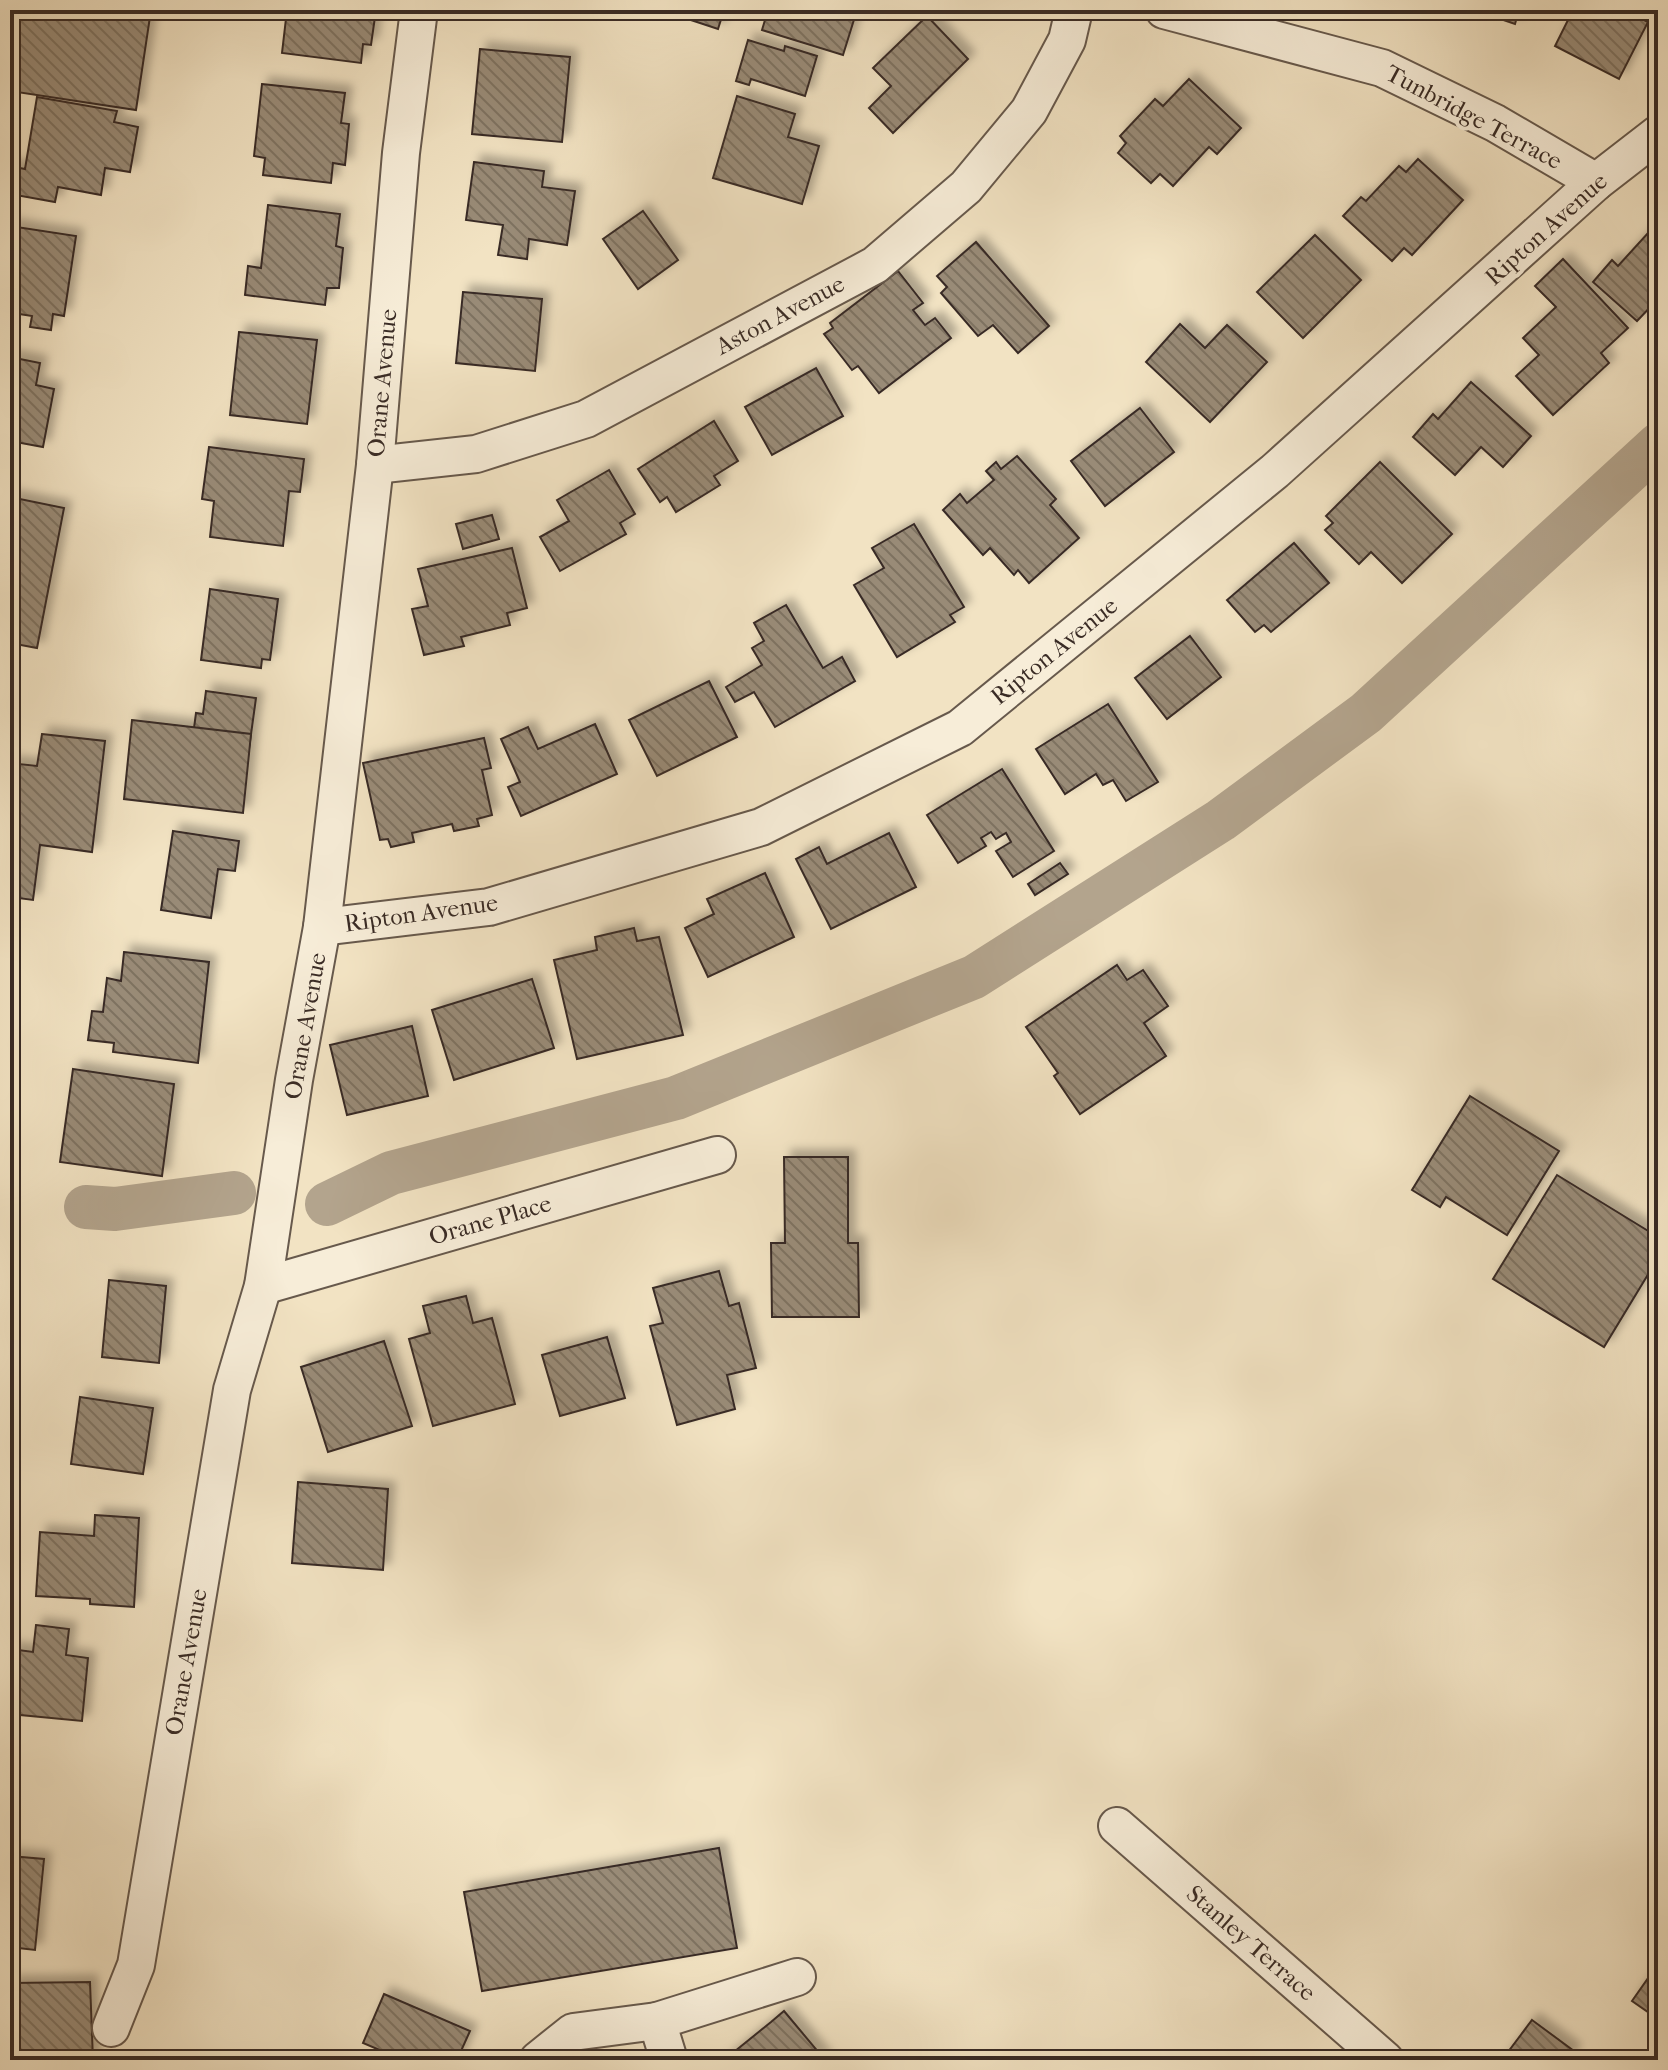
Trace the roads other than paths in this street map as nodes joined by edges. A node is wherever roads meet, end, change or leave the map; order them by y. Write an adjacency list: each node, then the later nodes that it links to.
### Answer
1 (419, 10): 6 (street, Orane Avenue)
2 (1074, 10): 6 (street, Aston Avenue)
3 (1164, 10): 5 (street, Tunbridge Terrace)
4 (1658, 134): 5 (street, Ripton Avenue)
5 (1596, 182): 7 (street, Ripton Avenue)
6 (375, 465): 7 (street, Orane Avenue)
7 (322, 927): 9 (street, Orane Avenue)
8 (717, 1155): 9 (street, Orane Place)
9 (263, 1286): 13 (street, Orane Avenue)
10 (1117, 1826): 16 (street, Stanley Terrace)
11 (797, 1977): 12 (street)
12 (657, 2021): 14 (street); 15 (street)
13 (111, 2028)
14 (538, 2060)
15 (669, 2060)
16 (1385, 2060)

